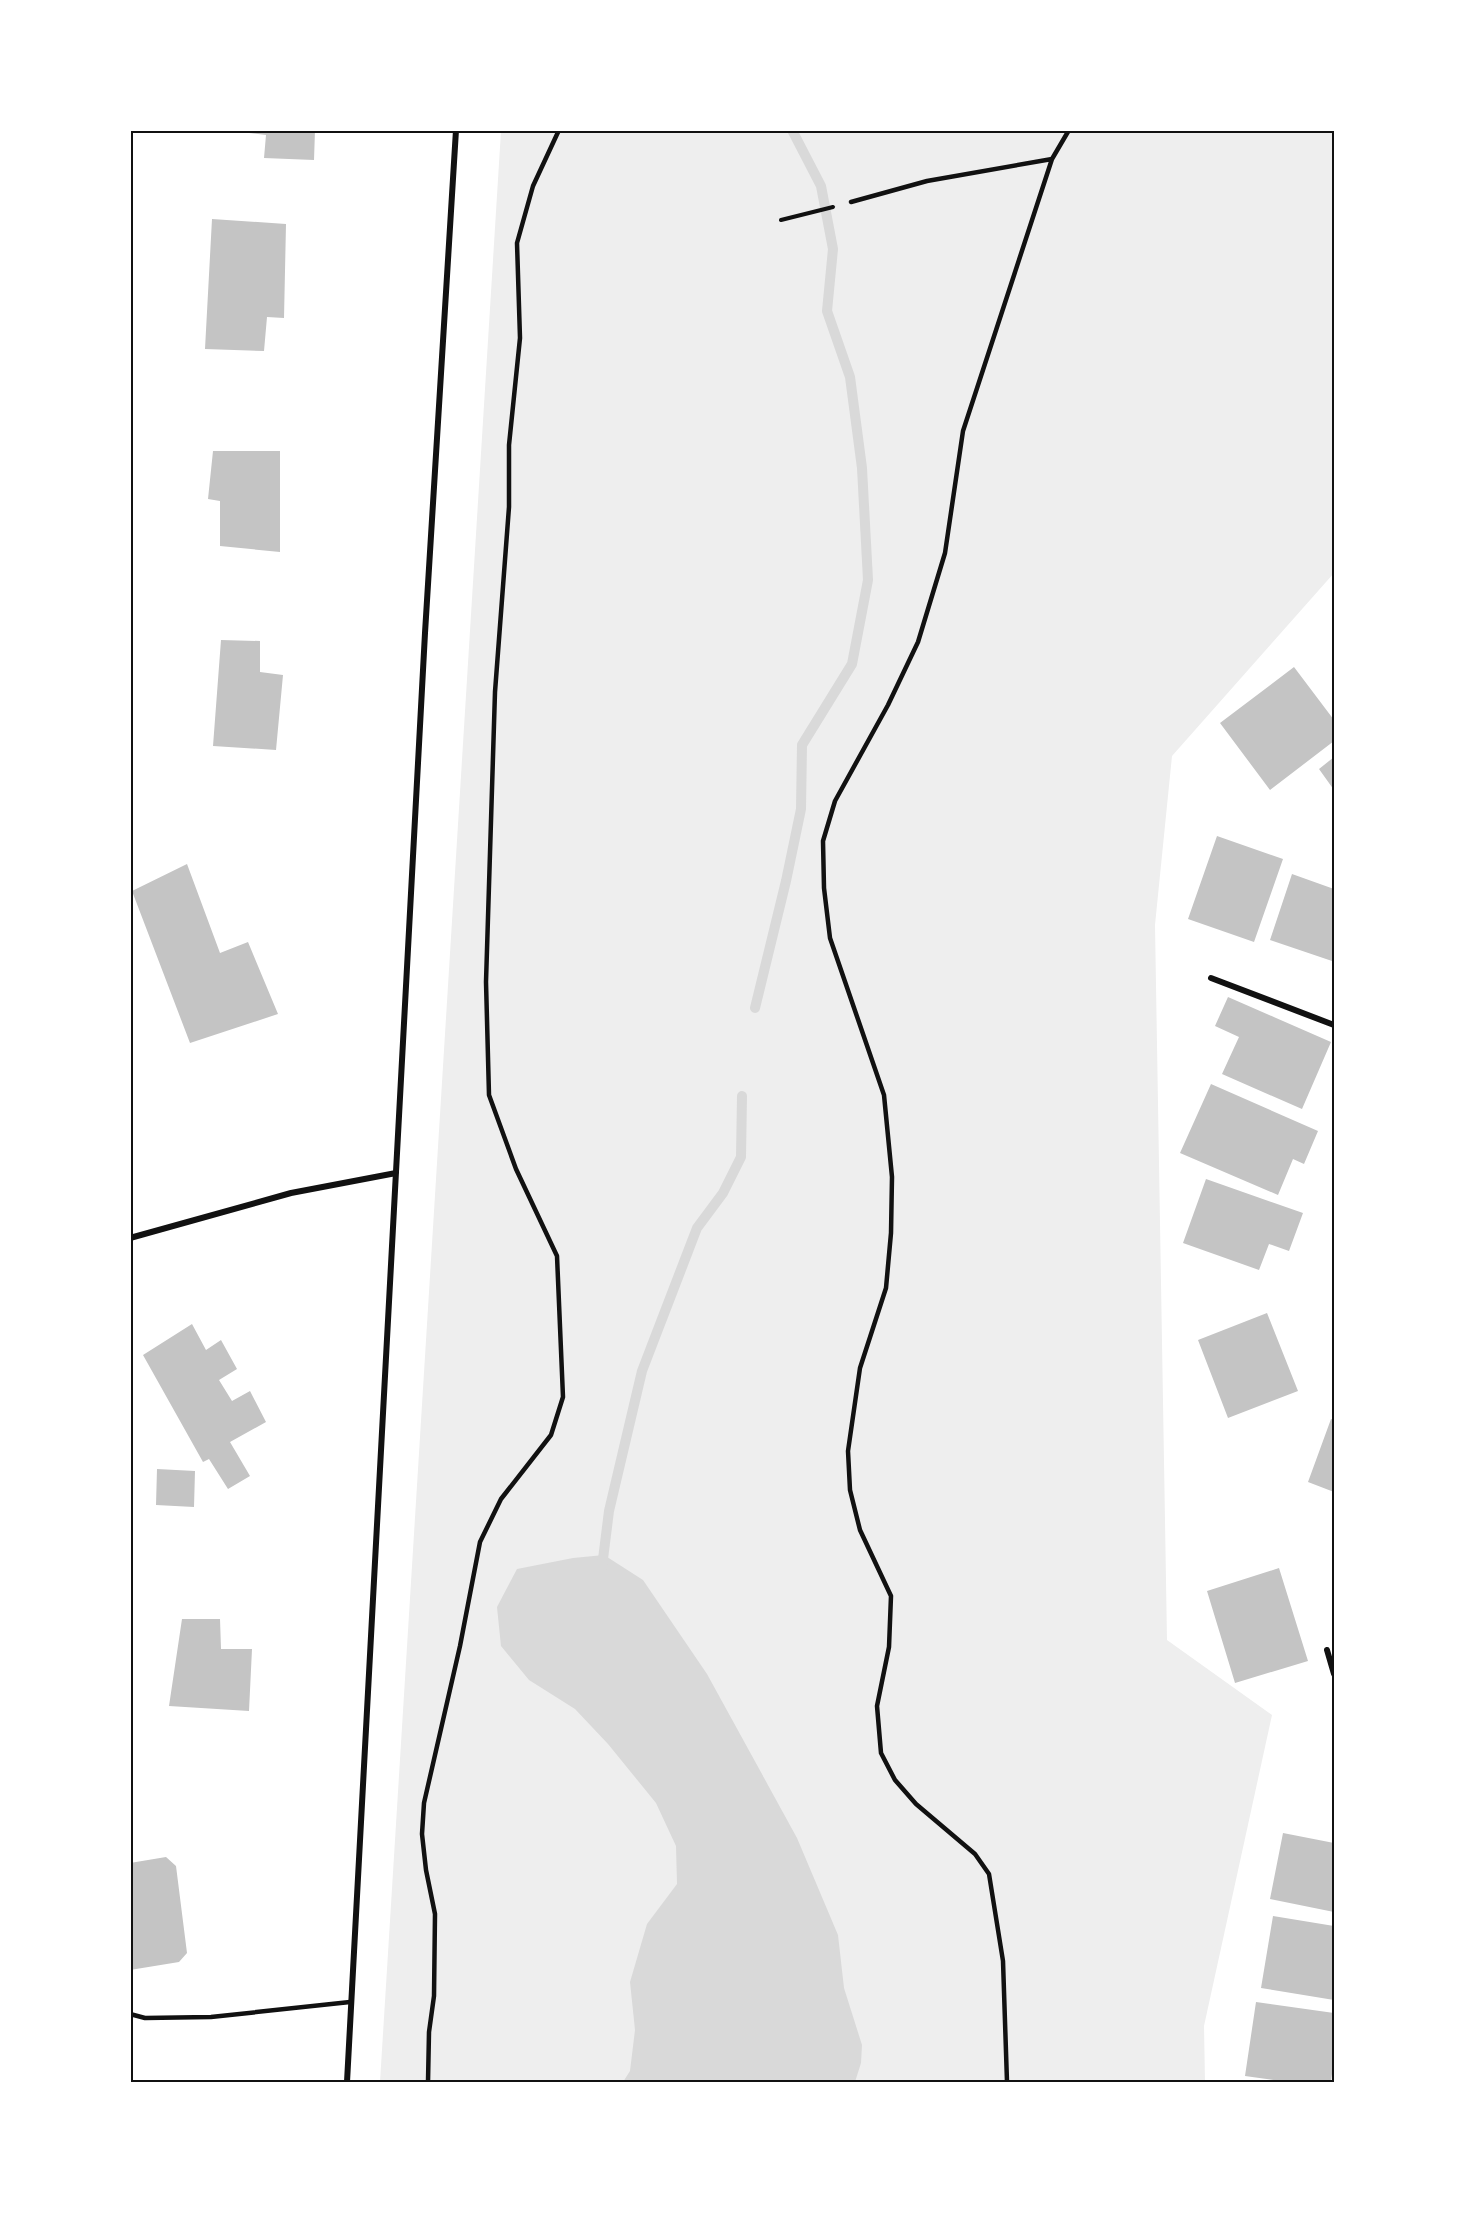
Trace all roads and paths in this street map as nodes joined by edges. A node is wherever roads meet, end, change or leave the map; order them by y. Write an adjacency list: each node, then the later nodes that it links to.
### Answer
1 (456, 130): 9 (street)
2 (559, 130): 16 (lane)
3 (1068, 130): 4 (lane)
4 (1052, 159): 5 (lane); 17 (lane)
5 (851, 202): 6 (path)
6 (781, 220)
7 (1211, 978): 8 (street)
8 (1335, 1025)
9 (396, 1173): 10 (street); 13 (street)
10 (130, 1238)
11 (1327, 1650): 12 (street)
12 (1335, 1674)
13 (350, 2002): 14 (lane); 15 (street)
14 (130, 2014)
15 (347, 2082)
16 (428, 2082)
17 (1007, 2082)

